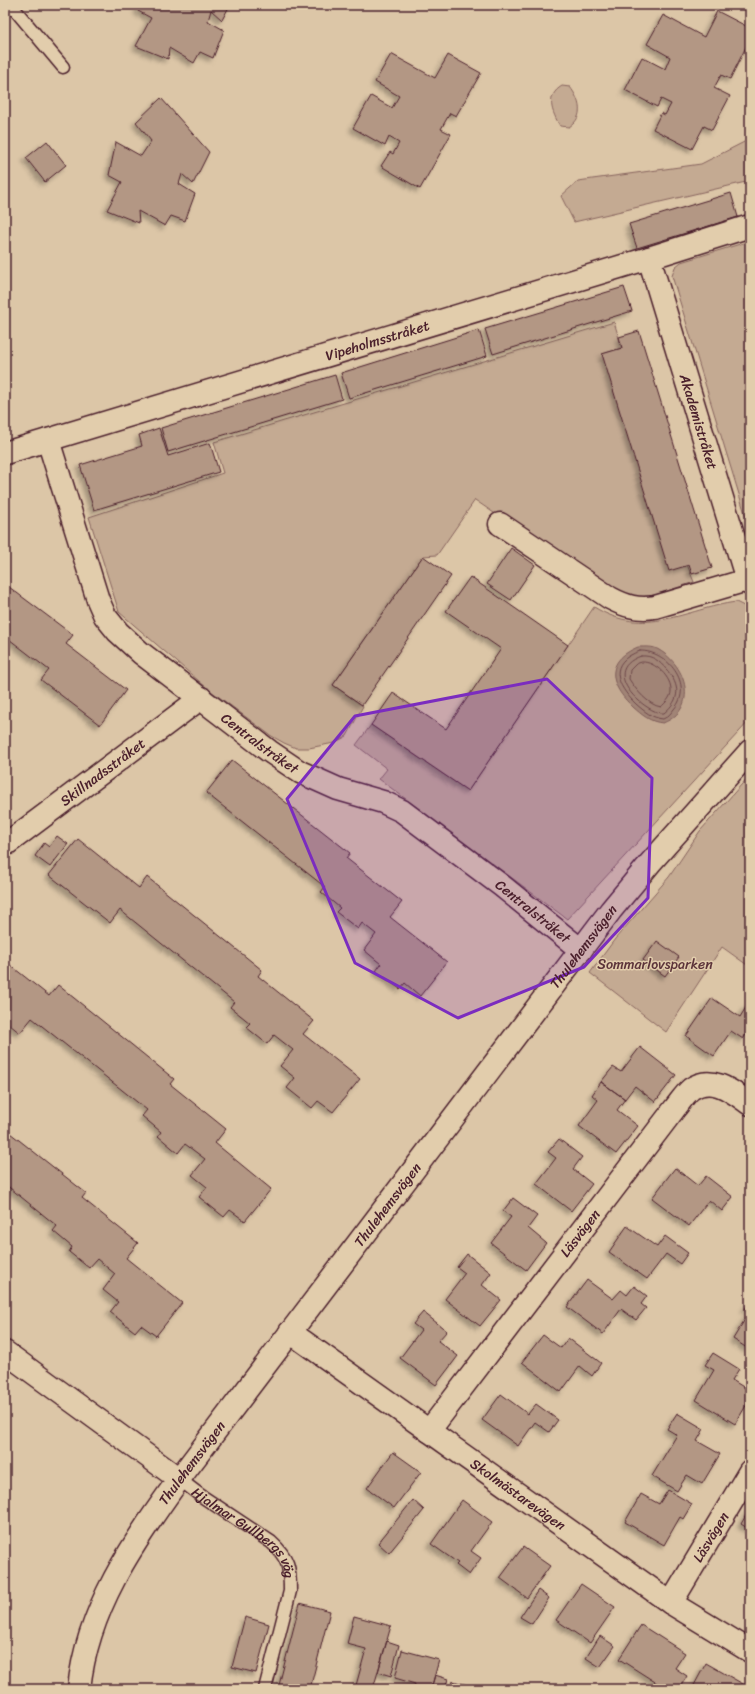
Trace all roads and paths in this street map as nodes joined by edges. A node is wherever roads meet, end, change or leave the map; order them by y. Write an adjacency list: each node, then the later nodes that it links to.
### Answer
1 (11, 5): 2 (lane)
2 (63, 67)
3 (750, 226): 4 (street, Vipeholmsstråket)
4 (649, 258): 5 (street, Vipeholmsstråket); 8 (street, Akademistråket)
5 (48, 440): 6 (street, Vipeholmsstråket); 9 (street, Centralstråket)
6 (5, 453)
7 (500, 524): 8 (street)
8 (748, 582)
9 (201, 698): 11 (street, Skillnadsstråket); 12 (street, Centralstråket)
10 (750, 751): 12 (street, Thulehemsvägen)
11 (5, 845)
12 (581, 950): 14 (street, Thulehemsvägen)
13 (750, 1104): 16 (street, Läsvägen)
14 (290, 1332): 16 (street, Skolmästarevägen); 18 (street, Thulehemsvägen)
15 (5, 1352): 18 (street, Hjalmar Gullbergs väg)
16 (429, 1431): 19 (street, Skolmästarevägen)
17 (750, 1471): 19 (street, Läsvägen)
18 (179, 1479): 21 (street, Thulehemsvägen); 22 (lane, Hjalmar Gullbergs väg)
19 (671, 1603): 20 (street, Skolmästarevägen)
20 (750, 1651)
21 (79, 1689)
22 (265, 1689)

